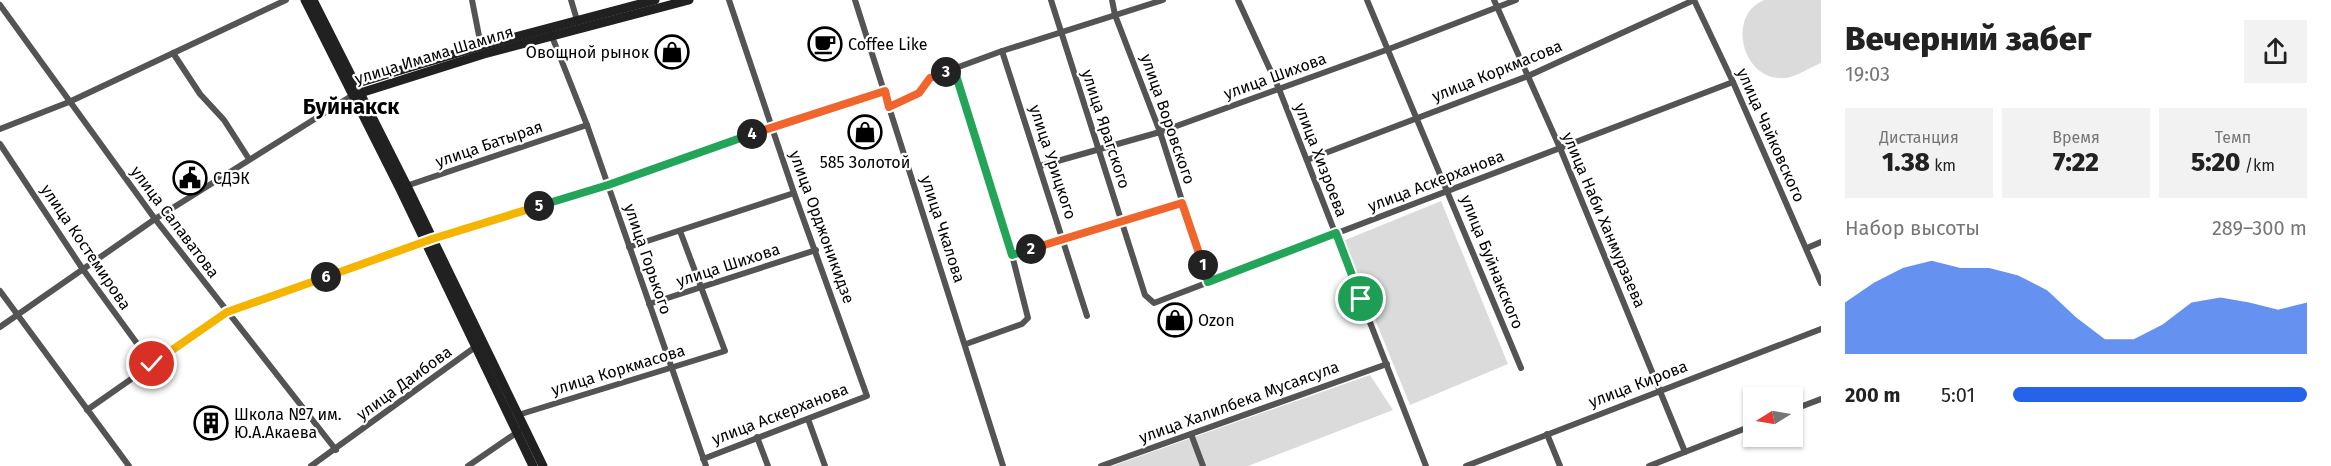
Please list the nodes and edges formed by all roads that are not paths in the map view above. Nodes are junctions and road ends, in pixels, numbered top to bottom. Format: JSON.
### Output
{"nodes":[{"id":1,"x":286,"y":0,"type":"edge"},
{"id":2,"x":305,"y":0,"type":"edge"},
{"id":3,"x":313,"y":0,"type":"edge"},
{"id":4,"x":472,"y":0,"type":"edge"},
{"id":5,"x":571,"y":0,"type":"edge"},
{"id":6,"x":655,"y":0,"type":"edge"},
{"id":7,"x":689,"y":0,"type":"edge"},
{"id":8,"x":729,"y":0,"type":"edge"},
{"id":9,"x":855,"y":0,"type":"edge"},
{"id":10,"x":1050,"y":0,"type":"edge"},
{"id":11,"x":1112,"y":0,"type":"edge"},
{"id":12,"x":1163,"y":0,"type":"edge"},
{"id":13,"x":1239,"y":0,"type":"edge"},
{"id":14,"x":1367,"y":0,"type":"edge"},
{"id":15,"x":1494,"y":0,"type":"edge"},
{"id":16,"x":1516,"y":0,"type":"edge"},
{"id":17,"x":1694,"y":0,"type":"edge"},
{"id":18,"x":0,"y":5,"type":"edge"},
{"id":19,"x":1497,"y":7,"type":"junction"},
{"id":20,"x":1115,"y":15,"type":"junction"},
{"id":21,"x":577,"y":20,"type":"junction"},
{"id":22,"x":550,"y":32,"type":"junction"},
{"id":23,"x":1060,"y":34,"type":"junction"},
{"id":24,"x":481,"y":46,"type":"junction"},
{"id":25,"x":1389,"y":49,"type":"junction"},
{"id":26,"x":1002,"y":51,"type":"junction"},
{"id":27,"x":173,"y":53,"type":"junction"},
{"id":28,"x":954,"y":69,"type":"junction"},
{"id":29,"x":1528,"y":76,"type":"junction"},
{"id":30,"x":1733,"y":82,"type":"junction"},
{"id":31,"x":353,"y":89,"type":"junction"},
{"id":32,"x":1279,"y":89,"type":"junction"},
{"id":33,"x":885,"y":91,"type":"junction"},
{"id":34,"x":69,"y":102,"type":"junction"},
{"id":35,"x":889,"y":107,"type":"junction"},
{"id":36,"x":1417,"y":117,"type":"junction"},
{"id":37,"x":587,"y":125,"type":"junction"},
{"id":38,"x":772,"y":127,"type":"junction"},
{"id":39,"x":0,"y":129,"type":"edge"},
{"id":40,"x":1160,"y":132,"type":"junction"},
{"id":41,"x":0,"y":144,"type":"edge"},
{"id":42,"x":1099,"y":148,"type":"junction"},
{"id":43,"x":1560,"y":148,"type":"junction"},
{"id":44,"x":249,"y":159,"type":"junction"},
{"id":45,"x":1307,"y":160,"type":"junction"},
{"id":46,"x":1040,"y":166,"type":"junction"},
{"id":47,"x":608,"y":185,"type":"junction"},
{"id":48,"x":403,"y":187,"type":"junction"},
{"id":49,"x":1448,"y":191,"type":"junction"},
{"id":50,"x":794,"y":193,"type":"junction"},
{"id":51,"x":1182,"y":203,"type":"junction"},
{"id":52,"x":154,"y":219,"type":"junction"},
{"id":53,"x":1122,"y":221,"type":"junction"},
{"id":54,"x":680,"y":231,"type":"junction"},
{"id":55,"x":1336,"y":233,"type":"junction"},
{"id":56,"x":1064,"y":239,"type":"junction"},
{"id":57,"x":429,"y":240,"type":"junction"},
{"id":58,"x":1821,"y":242,"type":"edge"},
{"id":59,"x":629,"y":247,"type":"junction"},
{"id":60,"x":1807,"y":248,"type":"junction"},
{"id":61,"x":816,"y":250,"type":"junction"},
{"id":62,"x":1012,"y":255,"type":"junction"},
{"id":63,"x":82,"y":268,"type":"junction"},
{"id":64,"x":1208,"y":282,"type":"junction"},
{"id":65,"x":1821,"y":283,"type":"edge"},
{"id":66,"x":701,"y":288,"type":"junction"},
{"id":67,"x":0,"y":291,"type":"edge"},
{"id":68,"x":1149,"y":300,"type":"joint"},
{"id":69,"x":649,"y":304,"type":"junction"},
{"id":70,"x":227,"y":312,"type":"junction"},
{"id":71,"x":16,"y":316,"type":"junction"},
{"id":72,"x":1087,"y":316,"type":"dead end"},
{"id":73,"x":0,"y":327,"type":"edge"},
{"id":74,"x":1821,"y":329,"type":"edge"},
{"id":75,"x":479,"y":344,"type":"junction"},
{"id":76,"x":966,"y":344,"type":"junction"},
{"id":77,"x":152,"y":364,"type":"junction"},
{"id":78,"x":1386,"y":364,"type":"junction"},
{"id":79,"x":1521,"y":368,"type":"dead end"},
{"id":80,"x":672,"y":369,"type":"junction"},
{"id":81,"x":1660,"y":390,"type":"junction"},
{"id":82,"x":867,"y":396,"type":"joint"},
{"id":83,"x":1821,"y":399,"type":"edge"},
{"id":84,"x":1803,"y":406,"type":"edge"},
{"id":85,"x":87,"y":410,"type":"junction"},
{"id":86,"x":518,"y":415,"type":"junction"},
{"id":87,"x":808,"y":419,"type":"junction"},
{"id":88,"x":521,"y":429,"type":"junction"},
{"id":89,"x":1743,"y":429,"type":"edge"},
{"id":90,"x":1191,"y":434,"type":"junction"},
{"id":91,"x":1547,"y":434,"type":"junction"},
{"id":92,"x":757,"y":437,"type":"junction"},
{"id":93,"x":336,"y":450,"type":"junction"},
{"id":94,"x":1685,"y":452,"type":"junction"},
{"id":95,"x":703,"y":459,"type":"junction"},
{"id":96,"x":129,"y":466,"type":"edge"},
{"id":97,"x":311,"y":466,"type":"edge"},
{"id":98,"x":468,"y":466,"type":"edge"},
{"id":99,"x":533,"y":466,"type":"edge"},
{"id":100,"x":543,"y":466,"type":"edge"},
{"id":101,"x":706,"y":466,"type":"edge"},
{"id":102,"x":768,"y":466,"type":"edge"},
{"id":103,"x":825,"y":466,"type":"edge"},
{"id":104,"x":1003,"y":466,"type":"edge"},
{"id":105,"x":1101,"y":466,"type":"edge"},
{"id":106,"x":1203,"y":466,"type":"edge"},
{"id":107,"x":1426,"y":466,"type":"edge"},
{"id":108,"x":1466,"y":466,"type":"edge"},
{"id":109,"x":1560,"y":466,"type":"edge"},
{"id":110,"x":1649,"y":466,"type":"edge"}],
"edges":[{"from":1,"to":27,"type":"street"},
{"from":2,"to":31,"type":"main road"},
{"from":3,"to":31,"type":"main road"},
{"from":4,"to":24,"type":"street"},
{"from":5,"to":21,"type":"street"},
{"from":6,"to":21,"type":"main road","name":"улица Имама Шамиля"},
{"from":7,"to":22,"type":"main road","name":"улица Имама Шамиля"},
{"from":8,"to":38,"type":"street","name":"улица Орджоникидзе"},
{"from":9,"to":33,"type":"street","name":"улица Чкалова"},
{"from":10,"to":23,"type":"street","name":"улица Ярагского"},
{"from":11,"to":20,"type":"street","name":"улица Воровского"},
{"from":12,"to":20,"type":"street"},
{"from":13,"to":32,"type":"street","name":"улица Хизроева"},
{"from":14,"to":25,"type":"street","name":"улица Буйнакского"},
{"from":15,"to":19,"type":"street","name":"улица Наби Ханмурзаева"},
{"from":16,"to":19,"type":"street","name":"улица Шихова"},
{"from":17,"to":29,"type":"street","name":"улица Коркмасова"},
{"from":17,"to":30,"type":"street","name":"улица Чайковского"},
{"from":18,"to":34,"type":"street","name":"улица Салаватова"},
{"from":19,"to":25,"type":"street","name":"улица Шихова"},
{"from":19,"to":29,"type":"street","name":"улица Наби Ханмурзаева"},
{"from":20,"to":23,"type":"street"},
{"from":20,"to":40,"type":"street","name":"улица Воровского"},
{"from":21,"to":22,"type":"main road","name":"улица Имама Шамиля"},
{"from":22,"to":24,"type":"main road","name":"улица Имама Шамиля"},
{"from":22,"to":31,"type":"main road","name":"улица Имама Шамиля"},
{"from":22,"to":37,"type":"street","name":"улица Горького"},
{"from":23,"to":26,"type":"street"},
{"from":23,"to":42,"type":"street","name":"улица Ярагского"},
{"from":24,"to":31,"type":"main road","name":"улица Имама Шамиля"},
{"from":25,"to":32,"type":"street","name":"улица Шихова"},
{"from":25,"to":36,"type":"street","name":"улица Буйнакского"},
{"from":26,"to":28,"type":"street"},
{"from":26,"to":46,"type":"street","name":"улица Урицкого"},
{"from":27,"to":34,"type":"street"},
{"from":27,"to":44,"type":"street"},
{"from":28,"to":35,"type":"street"},
{"from":28,"to":62,"type":"street"},
{"from":29,"to":36,"type":"street","name":"улица Коркмасова"},
{"from":29,"to":43,"type":"street","name":"улица Наби Ханмурзаева"},
{"from":30,"to":43,"type":"street","name":"улица Аскерханова"},
{"from":30,"to":60,"type":"street","name":"улица Чайковского"},
{"from":31,"to":44,"type":"street","name":"улица Имама Шамиля"},
{"from":31,"to":48,"type":"main road"},
{"from":32,"to":40,"type":"street","name":"улица Шихова"},
{"from":32,"to":45,"type":"street","name":"улица Хизроева"},
{"from":33,"to":35,"type":"street","name":"улица Чкалова"},
{"from":33,"to":38,"type":"street"},
{"from":34,"to":39,"type":"street"},
{"from":34,"to":52,"type":"street","name":"улица Салаватова"},
{"from":35,"to":76,"type":"street","name":"улица Чкалова"},
{"from":36,"to":45,"type":"street","name":"улица Коркмасова"},
{"from":36,"to":49,"type":"street","name":"улица Буйнакского"},
{"from":37,"to":47,"type":"street","name":"улица Горького"},
{"from":37,"to":48,"type":"street","name":"улица Батырая"},
{"from":38,"to":47,"type":"street"},
{"from":38,"to":50,"type":"street","name":"улица Орджоникидзе"},
{"from":40,"to":42,"type":"street","name":"улица Шихова"},
{"from":40,"to":51,"type":"street","name":"улица Воровского"},
{"from":41,"to":63,"type":"street","name":"улица Костемирова"},
{"from":42,"to":46,"type":"street","name":"улица Шихова"},
{"from":42,"to":53,"type":"street","name":"улица Ярагского"},
{"from":43,"to":49,"type":"street","name":"улица Аскерханова"},
{"from":43,"to":81,"type":"street","name":"улица Наби Ханмурзаева"},
{"from":44,"to":52,"type":"street","name":"улица Имама Шамиля"},
{"from":45,"to":55,"type":"street","name":"улица Хизроева"},
{"from":46,"to":56,"type":"street","name":"улица Урицкого"},
{"from":47,"to":57,"type":"street"},
{"from":47,"to":59,"type":"street","name":"улица Горького"},
{"from":48,"to":57,"type":"main road"},
{"from":49,"to":55,"type":"street","name":"улица Аскерханова"},
{"from":49,"to":79,"type":"street","name":"улица Буйнакского"},
{"from":50,"to":54,"type":"street"},
{"from":50,"to":61,"type":"street","name":"улица Орджоникидзе"},
{"from":51,"to":53,"type":"street"},
{"from":51,"to":64,"type":"street","name":"улица Воровского"},
{"from":52,"to":63,"type":"street","name":"улица Имама Шамиля"},
{"from":52,"to":70,"type":"street","name":"улица Салаватова"},
{"from":53,"to":56,"type":"street"},
{"from":53,"to":68,"type":"street","name":"улица Ярагского"},
{"from":54,"to":59,"type":"street"},
{"from":54,"to":66,"type":"street"},
{"from":55,"to":64,"type":"street","name":"улица Аскерханова"},
{"from":55,"to":78,"type":"street","name":"улица Хизроева"},
{"from":56,"to":62,"type":"street"},
{"from":56,"to":72,"type":"street","name":"улица Урицкого"},
{"from":57,"to":70,"type":"street"},
{"from":57,"to":75,"type":"main road"},
{"from":58,"to":60,"type":"street"},
{"from":59,"to":69,"type":"street","name":"улица Горького"},
{"from":60,"to":65,"type":"street","name":"улица Чайковского"},
{"from":61,"to":66,"type":"street","name":"улица Шихова"},
{"from":61,"to":82,"type":"street","name":"улица Орджоникидзе"},
{"from":62,"to":76,"type":"street"},
{"from":63,"to":71,"type":"street","name":"улица Имама Шамиля"},
{"from":63,"to":77,"type":"street","name":"улица Костемирова"},
{"from":64,"to":68,"type":"street","name":"улица Аскерханова"},
{"from":66,"to":69,"type":"street","name":"улица Шихова"},
{"from":66,"to":80,"type":"street","name":"улица Коркмасова"},
{"from":67,"to":71,"type":"street"},
{"from":69,"to":80,"type":"street","name":"улица Горького"},
{"from":70,"to":77,"type":"street"},
{"from":70,"to":93,"type":"street","name":"улица Салаватова"},
{"from":71,"to":73,"type":"street","name":"улица Имама Шамиля"},
{"from":71,"to":85,"type":"street"},
{"from":74,"to":81,"type":"street","name":"улица Кирова"},
{"from":75,"to":86,"type":"main road"},
{"from":75,"to":88,"type":"main road"},
{"from":75,"to":93,"type":"street","name":"улица Даибова"},
{"from":76,"to":104,"type":"street","name":"улица Чкалова"},
{"from":77,"to":85,"type":"street"},
{"from":78,"to":90,"type":"street","name":"улица Халилбека Мусаясула"},
{"from":78,"to":107,"type":"street","name":"улица Хизроева"},
{"from":80,"to":86,"type":"street","name":"улица Коркмасова"},
{"from":80,"to":95,"type":"street","name":"улица Горького"},
{"from":81,"to":91,"type":"street","name":"улица Кирова"},
{"from":81,"to":94,"type":"street","name":"улица Наби Ханмурзаева"},
{"from":82,"to":87,"type":"street","name":"улица Аскерханова"},
{"from":83,"to":84,"type":"street"},
{"from":85,"to":96,"type":"street"},
{"from":86,"to":88,"type":"main road"},
{"from":87,"to":92,"type":"street","name":"улица Аскерханова"},
{"from":87,"to":103,"type":"street"},
{"from":88,"to":98,"type":"street"},
{"from":88,"to":99,"type":"main road"},
{"from":88,"to":100,"type":"main road"},
{"from":89,"to":94,"type":"street"},
{"from":90,"to":105,"type":"street","name":"улица Халилбека Мусаясула"},
{"from":90,"to":106,"type":"street"},
{"from":91,"to":108,"type":"street","name":"улица Кирова"},
{"from":91,"to":109,"type":"street"},
{"from":92,"to":95,"type":"street","name":"улица Аскерханова"},
{"from":92,"to":102,"type":"street"},
{"from":93,"to":97,"type":"street","name":"улица Даибова"},
{"from":94,"to":110,"type":"street"},
{"from":95,"to":101,"type":"street","name":"улица Горького"}]}
